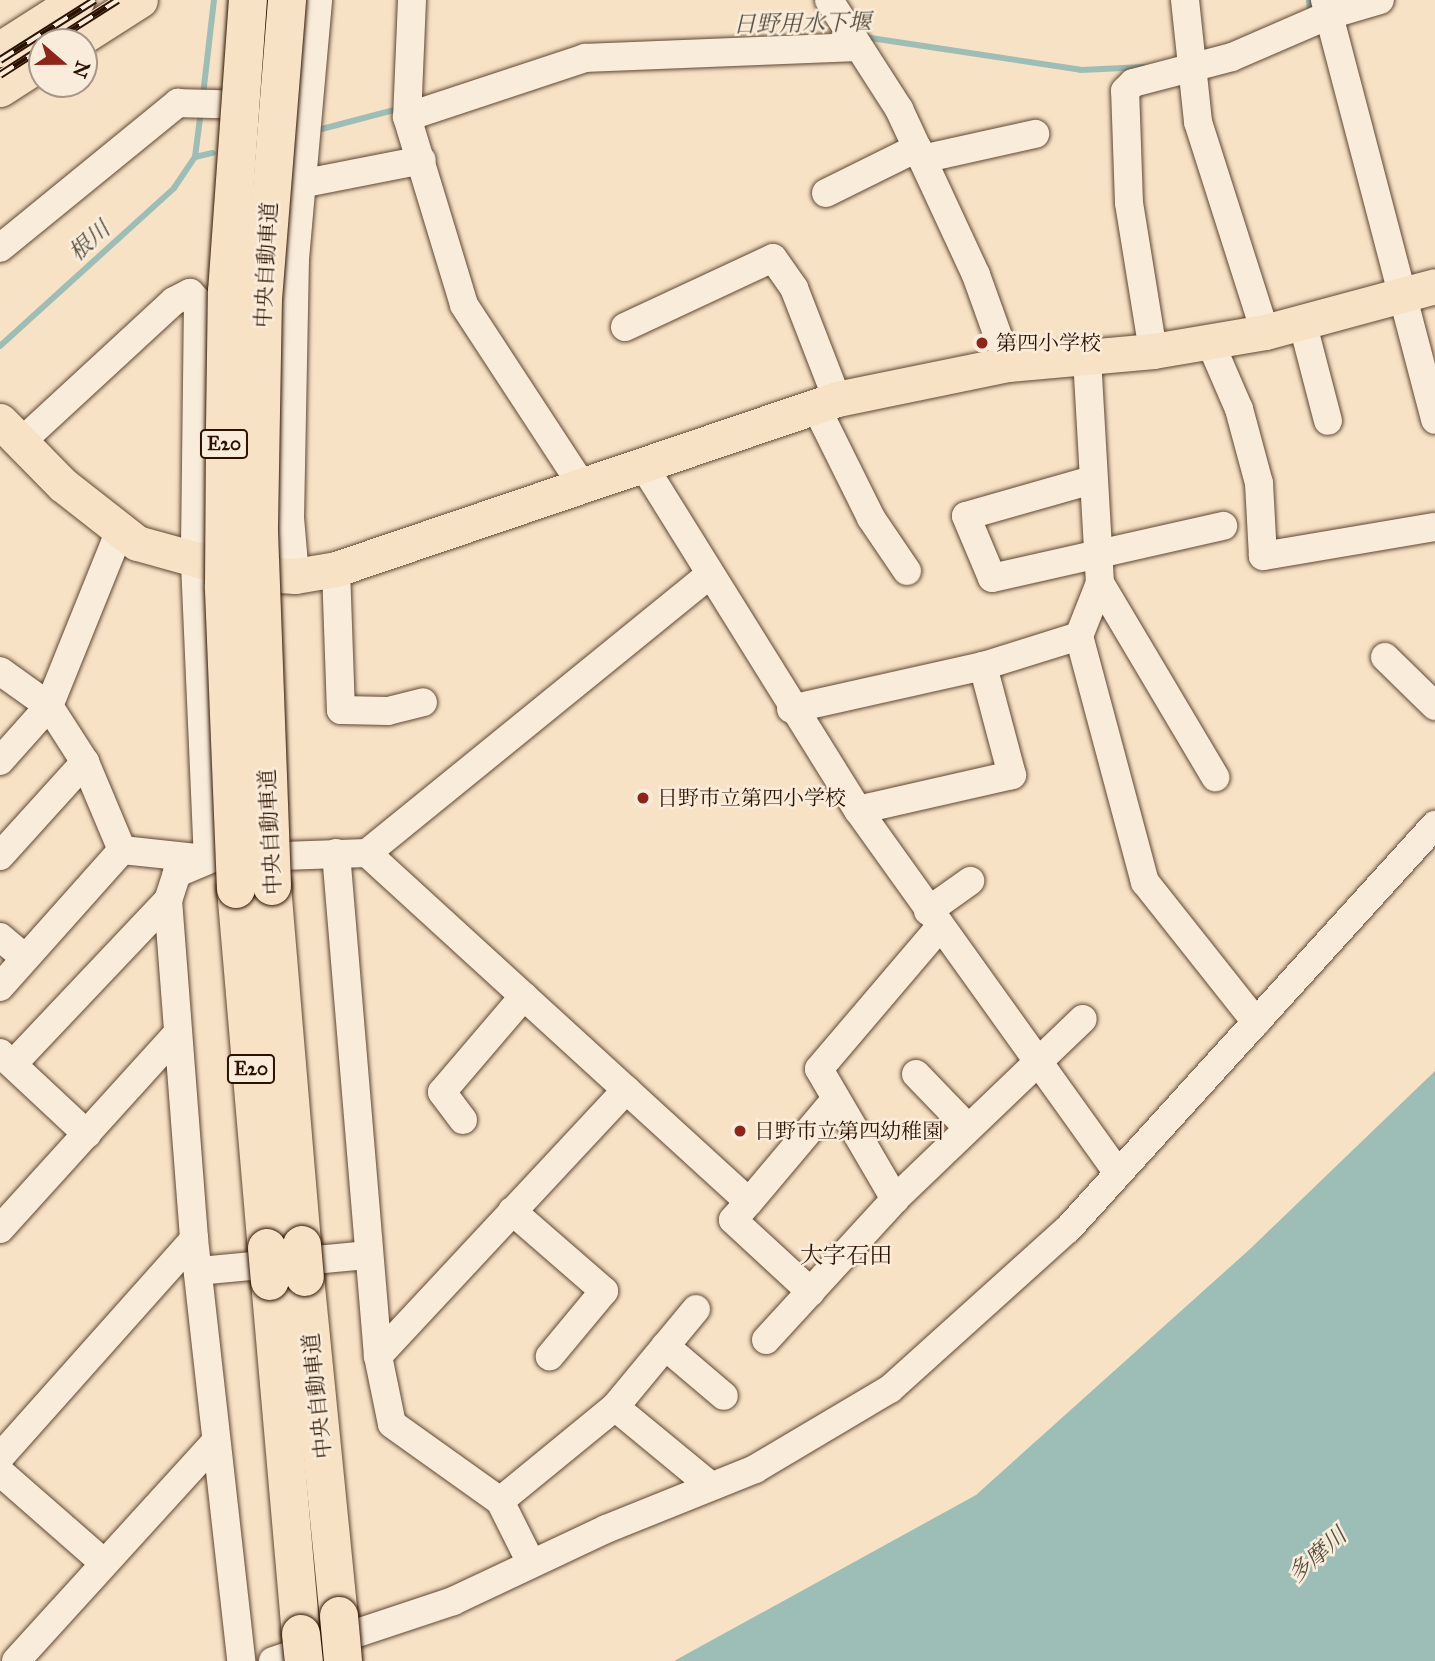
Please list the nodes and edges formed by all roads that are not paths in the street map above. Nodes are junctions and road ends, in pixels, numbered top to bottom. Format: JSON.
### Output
{"nodes":[{"id":1,"x":77,"y":0,"type":"edge"},
{"id":2,"x":140,"y":0,"type":"edge"},
{"id":3,"x":248,"y":0,"type":"edge"},
{"id":4,"x":287,"y":0,"type":"edge"},
{"id":5,"x":318,"y":0,"type":"edge"},
{"id":6,"x":412,"y":0,"type":"edge"},
{"id":7,"x":829,"y":0,"type":"edge"},
{"id":8,"x":1185,"y":0,"type":"edge"},
{"id":9,"x":1380,"y":0,"type":"edge"},
{"id":10,"x":1327,"y":7,"type":"edge"},
{"id":11,"x":96,"y":28,"type":"edge"},
{"id":12,"x":853,"y":41,"type":"junction"},
{"id":13,"x":0,"y":49,"type":"edge"},
{"id":14,"x":1193,"y":67,"type":"junction"},
{"id":15,"x":28,"y":71,"type":"edge"},
{"id":16,"x":0,"y":89,"type":"edge"},
{"id":17,"x":305,"y":107,"type":"junction"},
{"id":18,"x":406,"y":109,"type":"junction"},
{"id":19,"x":1035,"y":135,"type":"dead end"},
{"id":20,"x":920,"y":154,"type":"junction"},
{"id":21,"x":422,"y":160,"type":"junction"},
{"id":22,"x":300,"y":184,"type":"junction"},
{"id":23,"x":826,"y":193,"type":"dead end"},
{"id":24,"x":0,"y":248,"type":"edge"},
{"id":25,"x":1419,"y":291,"type":"edge"},
{"id":26,"x":1303,"y":325,"type":"junction"},
{"id":27,"x":625,"y":327,"type":"dead end"},
{"id":28,"x":1265,"y":332,"type":"junction"},
{"id":29,"x":1210,"y":342,"type":"junction"},
{"id":30,"x":1153,"y":351,"type":"junction"},
{"id":31,"x":1087,"y":359,"type":"junction"},
{"id":32,"x":1008,"y":363,"type":"junction"},
{"id":33,"x":827,"y":403,"type":"junction"},
{"id":34,"x":1435,"y":420,"type":"edge"},
{"id":35,"x":1328,"y":421,"type":"dead end"},
{"id":36,"x":10,"y":432,"type":"edge"},
{"id":37,"x":643,"y":465,"type":"junction"},
{"id":38,"x":1092,"y":480,"type":"junction"},
{"id":39,"x":582,"y":485,"type":"junction"},
{"id":40,"x":1223,"y":526,"type":"dead end"},
{"id":41,"x":1435,"y":527,"type":"edge"},
{"id":42,"x":119,"y":533,"type":"junction"},
{"id":43,"x":1095,"y":555,"type":"junction"},
{"id":44,"x":195,"y":563,"type":"junction"},
{"id":45,"x":336,"y":569,"type":"junction"},
{"id":46,"x":907,"y":571,"type":"dead end"},
{"id":47,"x":709,"y":575,"type":"junction"},
{"id":48,"x":295,"y":576,"type":"junction"},
{"id":49,"x":1100,"y":583,"type":"junction"},
{"id":50,"x":1079,"y":636,"type":"junction"},
{"id":51,"x":1385,"y":657,"type":"dead end"},
{"id":52,"x":983,"y":666,"type":"junction"},
{"id":53,"x":0,"y":671,"type":"edge"},
{"id":54,"x":423,"y":702,"type":"dead end"},
{"id":55,"x":49,"y":706,"type":"junction"},
{"id":56,"x":1435,"y":706,"type":"edge"},
{"id":57,"x":791,"y":709,"type":"junction"},
{"id":58,"x":0,"y":761,"type":"edge"},
{"id":59,"x":85,"y":762,"type":"junction"},
{"id":60,"x":1215,"y":777,"type":"dead end"},
{"id":61,"x":858,"y":810,"type":"junction"},
{"id":62,"x":1435,"y":825,"type":"edge"},
{"id":63,"x":122,"y":850,"type":"junction"},
{"id":64,"x":336,"y":853,"type":"junction"},
{"id":65,"x":367,"y":853,"type":"junction"},
{"id":66,"x":0,"y":856,"type":"edge"},
{"id":67,"x":208,"y":859,"type":"junction"},
{"id":68,"x":970,"y":881,"type":"dead end"},
{"id":69,"x":254,"y":888,"type":"junction"},
{"id":70,"x":168,"y":900,"type":"junction"},
{"id":71,"x":934,"y":920,"type":"junction"},
{"id":72,"x":0,"y":937,"type":"edge"},
{"id":73,"x":24,"y":957,"type":"junction"},
{"id":74,"x":0,"y":987,"type":"edge"},
{"id":75,"x":524,"y":996,"type":"junction"},
{"id":76,"x":1083,"y":1019,"type":"dead end"},
{"id":77,"x":1256,"y":1022,"type":"junction"},
{"id":78,"x":176,"y":1035,"type":"junction"},
{"id":79,"x":6,"y":1059,"type":"edge"},
{"id":80,"x":1038,"y":1060,"type":"junction"},
{"id":81,"x":916,"y":1074,"type":"dead end"},
{"id":82,"x":626,"y":1090,"type":"junction"},
{"id":83,"x":835,"y":1100,"type":"junction"},
{"id":84,"x":463,"y":1120,"type":"dead end"},
{"id":85,"x":968,"y":1128,"type":"junction"},
{"id":86,"x":87,"y":1134,"type":"junction"},
{"id":87,"x":1118,"y":1174,"type":"junction"},
{"id":88,"x":895,"y":1199,"type":"junction"},
{"id":89,"x":749,"y":1202,"type":"junction"},
{"id":90,"x":512,"y":1211,"type":"junction"},
{"id":91,"x":0,"y":1229,"type":"edge"},
{"id":92,"x":194,"y":1239,"type":"junction"},
{"id":93,"x":368,"y":1255,"type":"junction"},
{"id":94,"x":286,"y":1263,"type":"junction"},
{"id":95,"x":198,"y":1271,"type":"junction"},
{"id":96,"x":811,"y":1292,"type":"junction"},
{"id":97,"x":695,"y":1309,"type":"dead end"},
{"id":98,"x":766,"y":1340,"type":"dead end"},
{"id":99,"x":666,"y":1346,"type":"junction"},
{"id":100,"x":378,"y":1356,"type":"junction"},
{"id":101,"x":550,"y":1356,"type":"dead end"},
{"id":102,"x":724,"y":1396,"type":"dead end"},
{"id":103,"x":615,"y":1407,"type":"junction"},
{"id":104,"x":215,"y":1442,"type":"junction"},
{"id":105,"x":0,"y":1457,"type":"edge"},
{"id":106,"x":0,"y":1472,"type":"edge"},
{"id":107,"x":711,"y":1486,"type":"junction"},
{"id":108,"x":500,"y":1501,"type":"junction"},
{"id":109,"x":104,"y":1563,"type":"junction"},
{"id":110,"x":531,"y":1563,"type":"junction"},
{"id":111,"x":303,"y":1648,"type":"edge"},
{"id":112,"x":16,"y":1661,"type":"edge"},
{"id":113,"x":241,"y":1661,"type":"edge"},
{"id":114,"x":273,"y":1661,"type":"edge"},
{"id":115,"x":343,"y":1661,"type":"edge"}],
"edges":[{"from":1,"to":13,"type":"main road"},
{"from":2,"to":11,"type":"main road"},
{"from":3,"to":69,"type":"highway","name":"中央自動車道","number":"E20","bridge":true},
{"from":4,"to":69,"type":"highway","name":"中央自動車道","number":"E20","bridge":true},
{"from":5,"to":17,"type":"street"},
{"from":6,"to":18,"type":"street"},
{"from":7,"to":12,"type":"street"},
{"from":8,"to":14,"type":"street"},
{"from":9,"to":10,"type":"street"},
{"from":10,"to":14,"type":"street"},
{"from":10,"to":25,"type":"street"},
{"from":12,"to":18,"type":"street"},
{"from":12,"to":20,"type":"street"},
{"from":14,"to":28,"type":"street"},
{"from":14,"to":30,"type":"street"},
{"from":15,"to":16,"type":"main road"},
{"from":17,"to":22,"type":"street"},
{"from":17,"to":24,"type":"street"},
{"from":18,"to":21,"type":"street"},
{"from":19,"to":20,"type":"street"},
{"from":20,"to":23,"type":"street"},
{"from":20,"to":32,"type":"street"},
{"from":21,"to":22,"type":"street"},
{"from":21,"to":39,"type":"street"},
{"from":22,"to":48,"type":"street"},
{"from":25,"to":26,"type":"main road"},
{"from":25,"to":34,"type":"street"},
{"from":26,"to":28,"type":"main road"},
{"from":26,"to":35,"type":"street"},
{"from":27,"to":33,"type":"street"},
{"from":28,"to":29,"type":"main road"},
{"from":29,"to":30,"type":"main road"},
{"from":29,"to":41,"type":"street"},
{"from":30,"to":31,"type":"main road"},
{"from":31,"to":32,"type":"main road"},
{"from":31,"to":38,"type":"street"},
{"from":32,"to":33,"type":"main road"},
{"from":33,"to":37,"type":"main road"},
{"from":33,"to":46,"type":"street"},
{"from":36,"to":42,"type":"main road"},
{"from":36,"to":44,"type":"street"},
{"from":37,"to":39,"type":"main road"},
{"from":37,"to":47,"type":"street"},
{"from":38,"to":43,"type":"street"},
{"from":38,"to":43,"type":"street"},
{"from":39,"to":45,"type":"main road"},
{"from":40,"to":43,"type":"street"},
{"from":42,"to":44,"type":"main road"},
{"from":42,"to":55,"type":"street"},
{"from":43,"to":49,"type":"street"},
{"from":44,"to":48,"type":"main road"},
{"from":44,"to":67,"type":"street"},
{"from":45,"to":48,"type":"main road"},
{"from":45,"to":54,"type":"street"},
{"from":47,"to":57,"type":"street"},
{"from":47,"to":65,"type":"street"},
{"from":49,"to":50,"type":"street"},
{"from":49,"to":60,"type":"street"},
{"from":50,"to":52,"type":"street"},
{"from":50,"to":77,"type":"street"},
{"from":51,"to":56,"type":"street"},
{"from":52,"to":57,"type":"street"},
{"from":52,"to":61,"type":"street"},
{"from":53,"to":55,"type":"street"},
{"from":55,"to":58,"type":"street"},
{"from":55,"to":59,"type":"street"},
{"from":57,"to":61,"type":"street"},
{"from":59,"to":63,"type":"street"},
{"from":59,"to":66,"type":"street"},
{"from":61,"to":71,"type":"street"},
{"from":62,"to":77,"type":"street"},
{"from":63,"to":67,"type":"street"},
{"from":63,"to":73,"type":"street"},
{"from":64,"to":65,"type":"street"},
{"from":64,"to":67,"type":"street"},
{"from":64,"to":93,"type":"street"},
{"from":65,"to":75,"type":"street"},
{"from":67,"to":70,"type":"street"},
{"from":68,"to":71,"type":"street"},
{"from":69,"to":94,"type":"highway","name":"中央自動車道","number":"E20"},
{"from":70,"to":78,"type":"street"},
{"from":70,"to":79,"type":"street"},
{"from":71,"to":80,"type":"street"},
{"from":71,"to":83,"type":"street"},
{"from":72,"to":73,"type":"street"},
{"from":73,"to":74,"type":"street"},
{"from":75,"to":82,"type":"street"},
{"from":75,"to":84,"type":"street"},
{"from":76,"to":80,"type":"street"},
{"from":77,"to":87,"type":"street"},
{"from":78,"to":86,"type":"street"},
{"from":78,"to":92,"type":"street"},
{"from":79,"to":86,"type":"street"},
{"from":80,"to":85,"type":"street"},
{"from":80,"to":87,"type":"street"},
{"from":81,"to":85,"type":"street"},
{"from":82,"to":89,"type":"street"},
{"from":82,"to":90,"type":"street"},
{"from":83,"to":88,"type":"street"},
{"from":83,"to":89,"type":"street"},
{"from":85,"to":88,"type":"street"},
{"from":86,"to":91,"type":"street"},
{"from":87,"to":107,"type":"street"},
{"from":88,"to":96,"type":"street"},
{"from":89,"to":96,"type":"street"},
{"from":90,"to":100,"type":"street"},
{"from":90,"to":101,"type":"street"},
{"from":92,"to":95,"type":"street"},
{"from":92,"to":105,"type":"street"},
{"from":93,"to":95,"type":"street"},
{"from":93,"to":100,"type":"street"},
{"from":94,"to":111,"type":"highway","name":"中央自動車道","number":"E20"},
{"from":94,"to":115,"type":"highway","name":"中央自動車道","number":"E20","bridge":true},
{"from":95,"to":104,"type":"street"},
{"from":96,"to":98,"type":"street"},
{"from":97,"to":99,"type":"street"},
{"from":99,"to":102,"type":"street"},
{"from":99,"to":103,"type":"street"},
{"from":100,"to":108,"type":"street"},
{"from":103,"to":107,"type":"street"},
{"from":103,"to":108,"type":"street"},
{"from":104,"to":109,"type":"street"},
{"from":104,"to":113,"type":"street"},
{"from":106,"to":109,"type":"street"},
{"from":107,"to":110,"type":"street"},
{"from":108,"to":110,"type":"street"},
{"from":109,"to":112,"type":"street"},
{"from":110,"to":114,"type":"street"}]}
